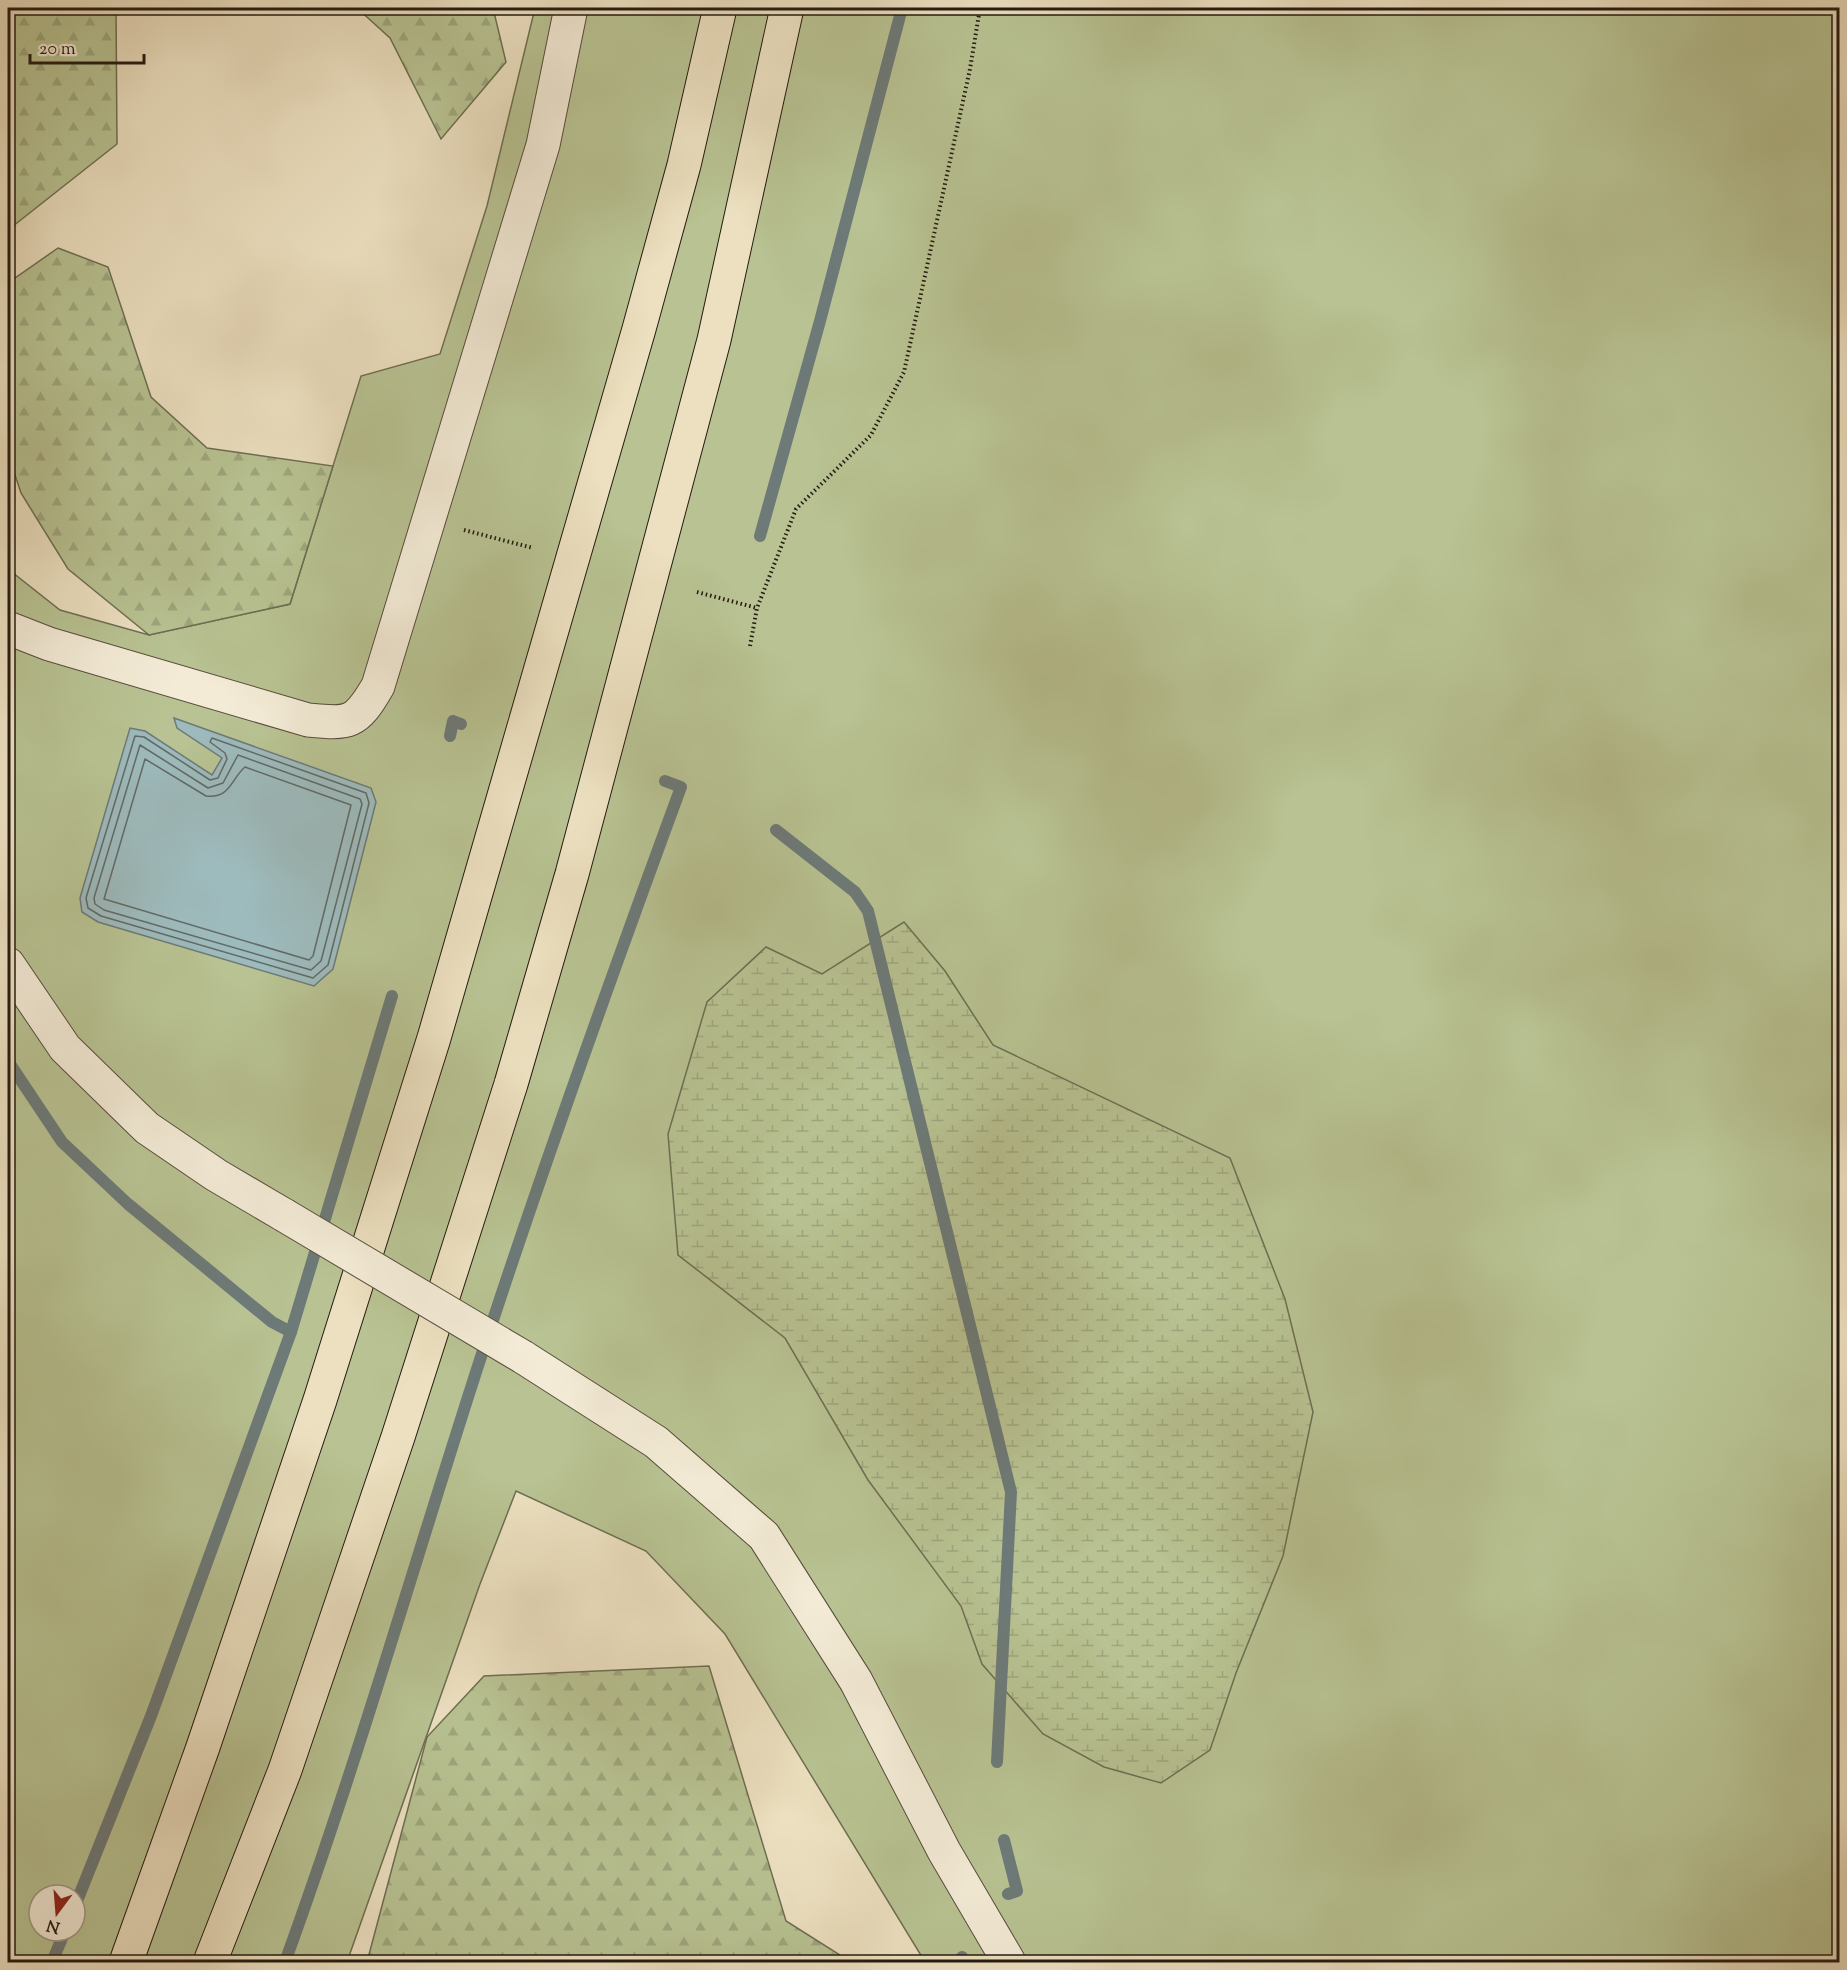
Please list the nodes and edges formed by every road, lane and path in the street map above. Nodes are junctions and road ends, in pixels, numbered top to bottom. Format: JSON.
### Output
{"nodes":[{"id":1,"x":571,"y":8,"type":"edge"},
{"id":2,"x":720,"y":8,"type":"edge"},
{"id":3,"x":787,"y":8,"type":"edge"},
{"id":4,"x":980,"y":8,"type":"edge"},
{"id":5,"x":429,"y":520,"type":"junction"},
{"id":6,"x":533,"y":548,"type":"dead end"},
{"id":7,"x":697,"y":592,"type":"dead end"},
{"id":8,"x":757,"y":608,"type":"junction"},
{"id":9,"x":8,"y":628,"type":"edge"},
{"id":10,"x":750,"y":646,"type":"dead end"},
{"id":11,"x":8,"y":964,"type":"edge"},
{"id":12,"x":126,"y":1962,"type":"edge"},
{"id":13,"x":210,"y":1962,"type":"edge"},
{"id":14,"x":1009,"y":1962,"type":"edge"}],
"edges":[{"from":1,"to":5,"type":"street"},
{"from":2,"to":12,"type":"highway"},
{"from":3,"to":13,"type":"highway"},
{"from":4,"to":8,"type":"path"},
{"from":5,"to":6,"type":"path"},
{"from":5,"to":9,"type":"street"},
{"from":7,"to":8,"type":"path"},
{"from":8,"to":10,"type":"path"},
{"from":11,"to":14,"type":"street","bridge":true}]}
